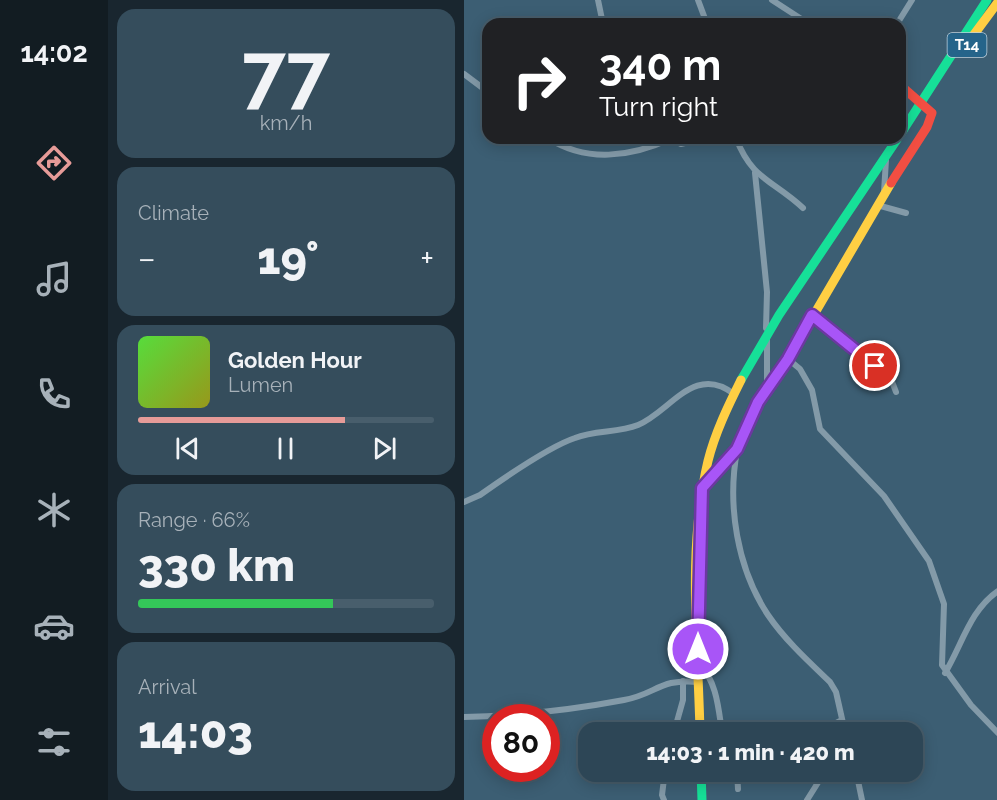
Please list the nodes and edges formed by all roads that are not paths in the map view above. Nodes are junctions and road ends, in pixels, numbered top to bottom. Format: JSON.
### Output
{"nodes":[{"id":1,"x":598,"y":0,"type":"edge"},
{"id":2,"x":698,"y":0,"type":"edge"},
{"id":3,"x":772,"y":0,"type":"edge"},
{"id":4,"x":912,"y":0,"type":"edge"},
{"id":5,"x":987,"y":0,"type":"edge"},
{"id":6,"x":998,"y":2,"type":"edge"},
{"id":7,"x":602,"y":18,"type":"edge"},
{"id":8,"x":705,"y":18,"type":"edge"},
{"id":9,"x":800,"y":18,"type":"edge"},
{"id":10,"x":901,"y":18,"type":"edge"},
{"id":11,"x":464,"y":74,"type":"edge"},
{"id":12,"x":933,"y":86,"type":"junction"},
{"id":13,"x":482,"y":88,"type":"edge"},
{"id":14,"x":906,"y":91,"type":"edge"},
{"id":15,"x":921,"y":105,"type":"junction"},
{"id":16,"x":906,"y":126,"type":"edge"},
{"id":17,"x":561,"y":144,"type":"edge"},
{"id":18,"x":658,"y":144,"type":"edge"},
{"id":19,"x":738,"y":144,"type":"edge"},
{"id":20,"x":894,"y":144,"type":"edge"},
{"id":21,"x":886,"y":156,"type":"junction"},
{"id":22,"x":755,"y":173,"type":"junction"},
{"id":23,"x":884,"y":193,"type":"junction"},
{"id":24,"x":877,"y":205,"type":"junction"},
{"id":25,"x":803,"y":208,"type":"dead end"},
{"id":26,"x":905,"y":213,"type":"dead end"},
{"id":27,"x":812,"y":315,"type":"junction"},
{"id":28,"x":766,"y":333,"type":"junction"},
{"id":29,"x":788,"y":359,"type":"junction"},
{"id":30,"x":767,"y":387,"type":"junction"},
{"id":31,"x":896,"y":392,"type":"dead end"},
{"id":32,"x":734,"y":394,"type":"junction"},
{"id":33,"x":737,"y":449,"type":"junction"},
{"id":34,"x":702,"y":488,"type":"junction"},
{"id":35,"x":464,"y":502,"type":"edge"},
{"id":36,"x":998,"y":591,"type":"edge"},
{"id":37,"x":699,"y":661,"type":"junction"},
{"id":38,"x":945,"y":673,"type":"junction"},
{"id":39,"x":683,"y":681,"type":"junction"},
{"id":40,"x":699,"y":682,"type":"junction"},
{"id":41,"x":464,"y":717,"type":"edge"},
{"id":42,"x":842,"y":720,"type":"joint"},
{"id":43,"x":677,"y":722,"type":"edge"},
{"id":44,"x":700,"y":722,"type":"edge"},
{"id":45,"x":721,"y":722,"type":"edge"},
{"id":46,"x":838,"y":722,"type":"edge"},
{"id":47,"x":998,"y":733,"type":"edge"},
{"id":48,"x":664,"y":782,"type":"edge"},
{"id":49,"x":701,"y":782,"type":"edge"},
{"id":50,"x":738,"y":782,"type":"edge"},
{"id":51,"x":818,"y":782,"type":"edge"},
{"id":52,"x":858,"y":782,"type":"edge"},
{"id":53,"x":738,"y":789,"type":"dead end"},
{"id":54,"x":664,"y":800,"type":"edge"},
{"id":55,"x":702,"y":800,"type":"edge"},
{"id":56,"x":807,"y":800,"type":"edge"},
{"id":57,"x":862,"y":800,"type":"edge"}],
"edges":[{"from":1,"to":7,"type":"street"},
{"from":2,"to":8,"type":"street"},
{"from":3,"to":9,"type":"street"},
{"from":4,"to":10,"type":"street"},
{"from":5,"to":12,"type":"main road","number":"T14"},
{"from":6,"to":12,"type":"main road","number":"T14"},
{"from":11,"to":13,"type":"street"},
{"from":12,"to":15,"type":"main road","number":"T14"},
{"from":14,"to":15,"type":"main road"},
{"from":15,"to":16,"type":"main road","number":"T14"},
{"from":15,"to":23,"type":"main road"},
{"from":17,"to":18,"type":"street"},
{"from":19,"to":22,"type":"street"},
{"from":20,"to":21,"type":"main road","number":"T14"},
{"from":21,"to":23,"type":"street"},
{"from":21,"to":28,"type":"main road","number":"T14"},
{"from":22,"to":25,"type":"street"},
{"from":22,"to":28,"type":"street"},
{"from":23,"to":24,"type":"main road"},
{"from":24,"to":26,"type":"street"},
{"from":24,"to":27,"type":"main road"},
{"from":27,"to":29,"type":"main road"},
{"from":27,"to":31,"type":"street"},
{"from":28,"to":30,"type":"street"},
{"from":28,"to":32,"type":"main road","number":"T14"},
{"from":29,"to":30,"type":"main road"},
{"from":29,"to":38,"type":"street"},
{"from":30,"to":33,"type":"main road"},
{"from":32,"to":34,"type":"main road","number":"T14"},
{"from":32,"to":35,"type":"street"},
{"from":33,"to":34,"type":"main road"},
{"from":33,"to":42,"type":"street"},
{"from":34,"to":37,"type":"main road","number":"T14"},
{"from":36,"to":38,"type":"street"},
{"from":37,"to":40,"type":"main road","number":"T14"},
{"from":37,"to":45,"type":"street"},
{"from":38,"to":47,"type":"street"},
{"from":39,"to":40,"type":"street"},
{"from":39,"to":41,"type":"street"},
{"from":39,"to":43,"type":"street"},
{"from":40,"to":44,"type":"main road","number":"T14"},
{"from":42,"to":46,"type":"street"},
{"from":48,"to":54,"type":"street"},
{"from":49,"to":55,"type":"main road"},
{"from":50,"to":53,"type":"street"},
{"from":51,"to":56,"type":"street"},
{"from":52,"to":57,"type":"street"}]}
